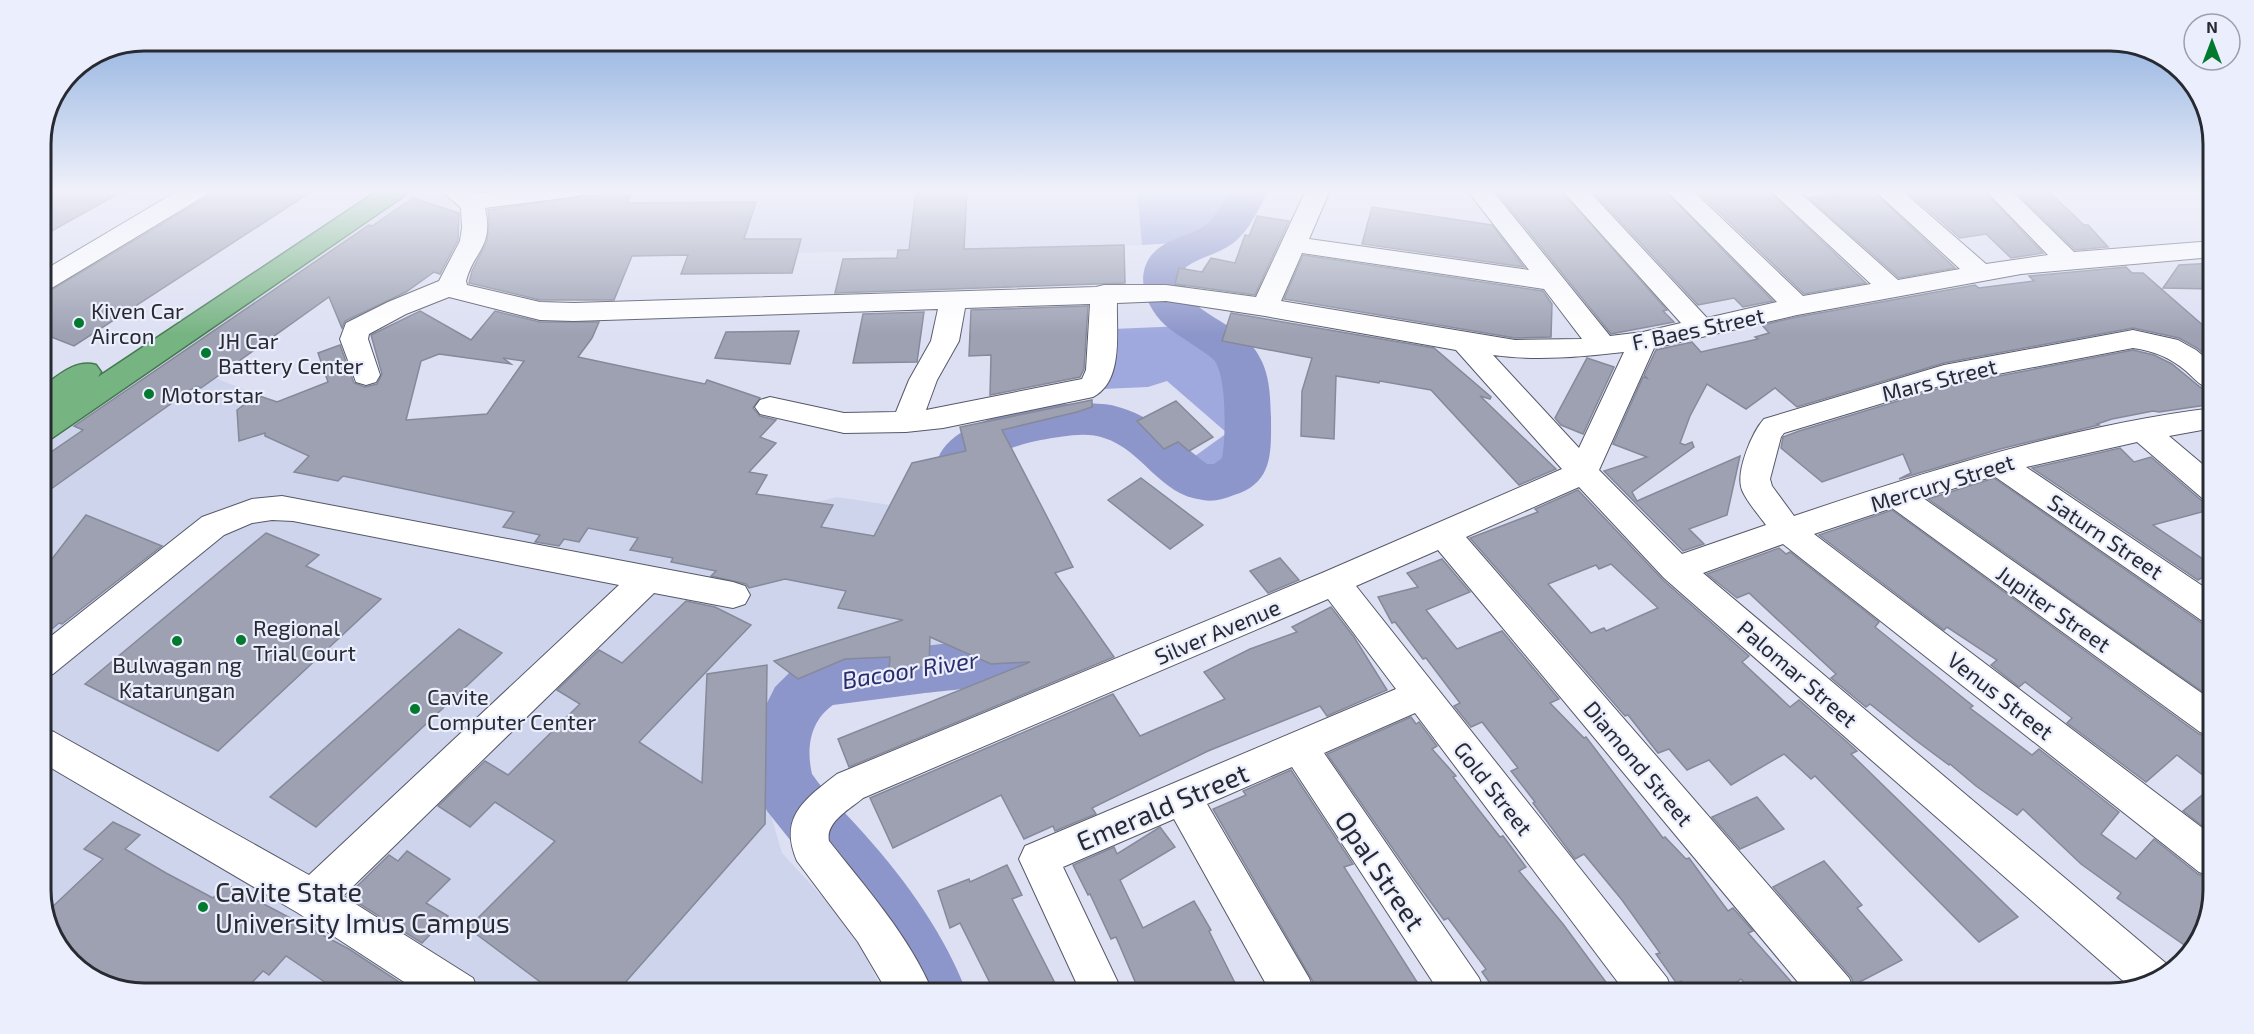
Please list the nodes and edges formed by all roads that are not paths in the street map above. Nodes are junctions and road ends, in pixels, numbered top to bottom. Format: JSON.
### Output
{"nodes":[{"id":1,"x":117,"y":238,"type":"edge"},
{"id":2,"x":287,"y":238,"type":"edge"},
{"id":3,"x":325,"y":238,"type":"edge"},
{"id":4,"x":472,"y":238,"type":"edge"},
{"id":5,"x":1296,"y":238,"type":"edge"},
{"id":6,"x":1517,"y":238,"type":"edge"},
{"id":7,"x":1618,"y":238,"type":"edge"},
{"id":8,"x":1728,"y":238,"type":"edge"},
{"id":9,"x":1836,"y":238,"type":"edge"},
{"id":10,"x":1941,"y":238,"type":"edge"},
{"id":11,"x":2045,"y":238,"type":"edge"},
{"id":12,"x":1293,"y":244,"type":"junction"},
{"id":13,"x":2203,"y":250,"type":"edge"},
{"id":14,"x":2067,"y":260,"type":"junction"},
{"id":15,"x":1981,"y":273,"type":"junction"},
{"id":16,"x":51,"y":278,"type":"edge"},
{"id":17,"x":1552,"y":282,"type":"junction"},
{"id":18,"x":452,"y":286,"type":"junction"},
{"id":19,"x":1892,"y":289,"type":"junction"},
{"id":20,"x":1104,"y":293,"type":"junction"},
{"id":21,"x":954,"y":299,"type":"junction"},
{"id":22,"x":1797,"y":306,"type":"junction"},
{"id":23,"x":1265,"y":307,"type":"junction"},
{"id":24,"x":1702,"y":329,"type":"junction"},
{"id":25,"x":1643,"y":341,"type":"junction"},
{"id":26,"x":1465,"y":342,"type":"junction"},
{"id":27,"x":1603,"y":346,"type":"junction"},
{"id":28,"x":2203,"y":371,"type":"edge"},
{"id":29,"x":366,"y":375,"type":"dead end"},
{"id":30,"x":51,"y":395,"type":"edge"},
{"id":31,"x":770,"y":406,"type":"dead end"},
{"id":32,"x":2203,"y":420,"type":"edge"},
{"id":33,"x":906,"y":422,"type":"junction"},
{"id":34,"x":51,"y":423,"type":"edge"},
{"id":35,"x":2142,"y":430,"type":"junction"},
{"id":36,"x":1998,"y":463,"type":"junction"},
{"id":37,"x":1583,"y":472,"type":"junction"},
{"id":38,"x":2203,"y":482,"type":"edge"},
{"id":39,"x":1895,"y":494,"type":"junction"},
{"id":40,"x":1788,"y":531,"type":"junction"},
{"id":41,"x":1444,"y":534,"type":"junction"},
{"id":42,"x":1676,"y":569,"type":"junction"},
{"id":43,"x":648,"y":578,"type":"junction"},
{"id":44,"x":1334,"y":582,"type":"junction"},
{"id":45,"x":733,"y":595,"type":"dead end"},
{"id":46,"x":2203,"y":603,"type":"edge"},
{"id":47,"x":51,"y":656,"type":"edge"},
{"id":48,"x":1422,"y":694,"type":"junction"},
{"id":49,"x":2203,"y":714,"type":"edge"},
{"id":50,"x":1299,"y":746,"type":"junction"},
{"id":51,"x":51,"y":749,"type":"edge"},
{"id":52,"x":1182,"y":797,"type":"junction"},
{"id":53,"x":2203,"y":851,"type":"edge"},
{"id":54,"x":312,"y":899,"type":"junction"},
{"id":55,"x":2147,"y":975,"type":"edge"},
{"id":56,"x":442,"y":983,"type":"edge"},
{"id":57,"x":906,"y":983,"type":"edge"},
{"id":58,"x":1097,"y":983,"type":"edge"},
{"id":59,"x":1288,"y":983,"type":"edge"},
{"id":60,"x":1457,"y":983,"type":"edge"},
{"id":61,"x":1644,"y":983,"type":"edge"},
{"id":62,"x":1826,"y":983,"type":"edge"}],
"edges":[{"from":1,"to":16,"type":"street"},
{"from":2,"to":30,"type":"highway"},
{"from":3,"to":34,"type":"highway"},
{"from":4,"to":18,"type":"street"},
{"from":5,"to":12,"type":"street"},
{"from":6,"to":17,"type":"street"},
{"from":7,"to":24,"type":"street"},
{"from":8,"to":22,"type":"street"},
{"from":9,"to":19,"type":"street"},
{"from":10,"to":15,"type":"street"},
{"from":11,"to":14,"type":"street"},
{"from":12,"to":17,"type":"street"},
{"from":12,"to":23,"type":"street"},
{"from":13,"to":14,"type":"street","name":"F. Baes Street"},
{"from":14,"to":15,"type":"street","name":"F. Baes Street"},
{"from":15,"to":19,"type":"street","name":"F. Baes Street"},
{"from":17,"to":27,"type":"street"},
{"from":18,"to":21,"type":"street","name":"F. Baes Street"},
{"from":18,"to":29,"type":"street"},
{"from":19,"to":22,"type":"street","name":"F. Baes Street"},
{"from":20,"to":21,"type":"street","name":"F. Baes Street"},
{"from":20,"to":23,"type":"street","name":"F. Baes Street"},
{"from":20,"to":33,"type":"street"},
{"from":21,"to":33,"type":"street"},
{"from":22,"to":24,"type":"street","name":"F. Baes Street"},
{"from":23,"to":26,"type":"street","name":"F. Baes Street"},
{"from":24,"to":25,"type":"street","name":"F. Baes Street"},
{"from":25,"to":27,"type":"street","name":"F. Baes Street"},
{"from":25,"to":37,"type":"street"},
{"from":26,"to":27,"type":"street","name":"F. Baes Street"},
{"from":26,"to":37,"type":"street","name":"Palomar Street"},
{"from":28,"to":40,"type":"street","name":"Mars Street"},
{"from":31,"to":33,"type":"street"},
{"from":32,"to":35,"type":"street","name":"Mercury Street"},
{"from":35,"to":36,"type":"street","name":"Mercury Street"},
{"from":35,"to":38,"type":"street"},
{"from":36,"to":39,"type":"street","name":"Mercury Street"},
{"from":36,"to":46,"type":"street","name":"Saturn Street"},
{"from":37,"to":41,"type":"street","name":"Silver Avenue"},
{"from":37,"to":42,"type":"street","name":"Palomar Street"},
{"from":39,"to":40,"type":"street","name":"Mercury Street"},
{"from":39,"to":49,"type":"street","name":"Jupiter Street"},
{"from":40,"to":42,"type":"street","name":"Mercury Street"},
{"from":40,"to":53,"type":"street","name":"Venus Street"},
{"from":41,"to":44,"type":"street","name":"Silver Avenue"},
{"from":41,"to":62,"type":"street","name":"Diamond Street"},
{"from":42,"to":55,"type":"street","name":"Palomar Street"},
{"from":43,"to":45,"type":"street"},
{"from":43,"to":47,"type":"street"},
{"from":43,"to":54,"type":"street"},
{"from":44,"to":48,"type":"street","name":"Gold Street"},
{"from":44,"to":57,"type":"street","name":"Silver Avenue"},
{"from":48,"to":50,"type":"street","name":"Emerald Street"},
{"from":48,"to":61,"type":"street","name":"Gold Street"},
{"from":50,"to":52,"type":"street","name":"Emerald Street"},
{"from":50,"to":60,"type":"street","name":"Opal Street"},
{"from":51,"to":54,"type":"street"},
{"from":52,"to":58,"type":"street","name":"Emerald Street"},
{"from":52,"to":59,"type":"street"},
{"from":54,"to":56,"type":"street"}]}
